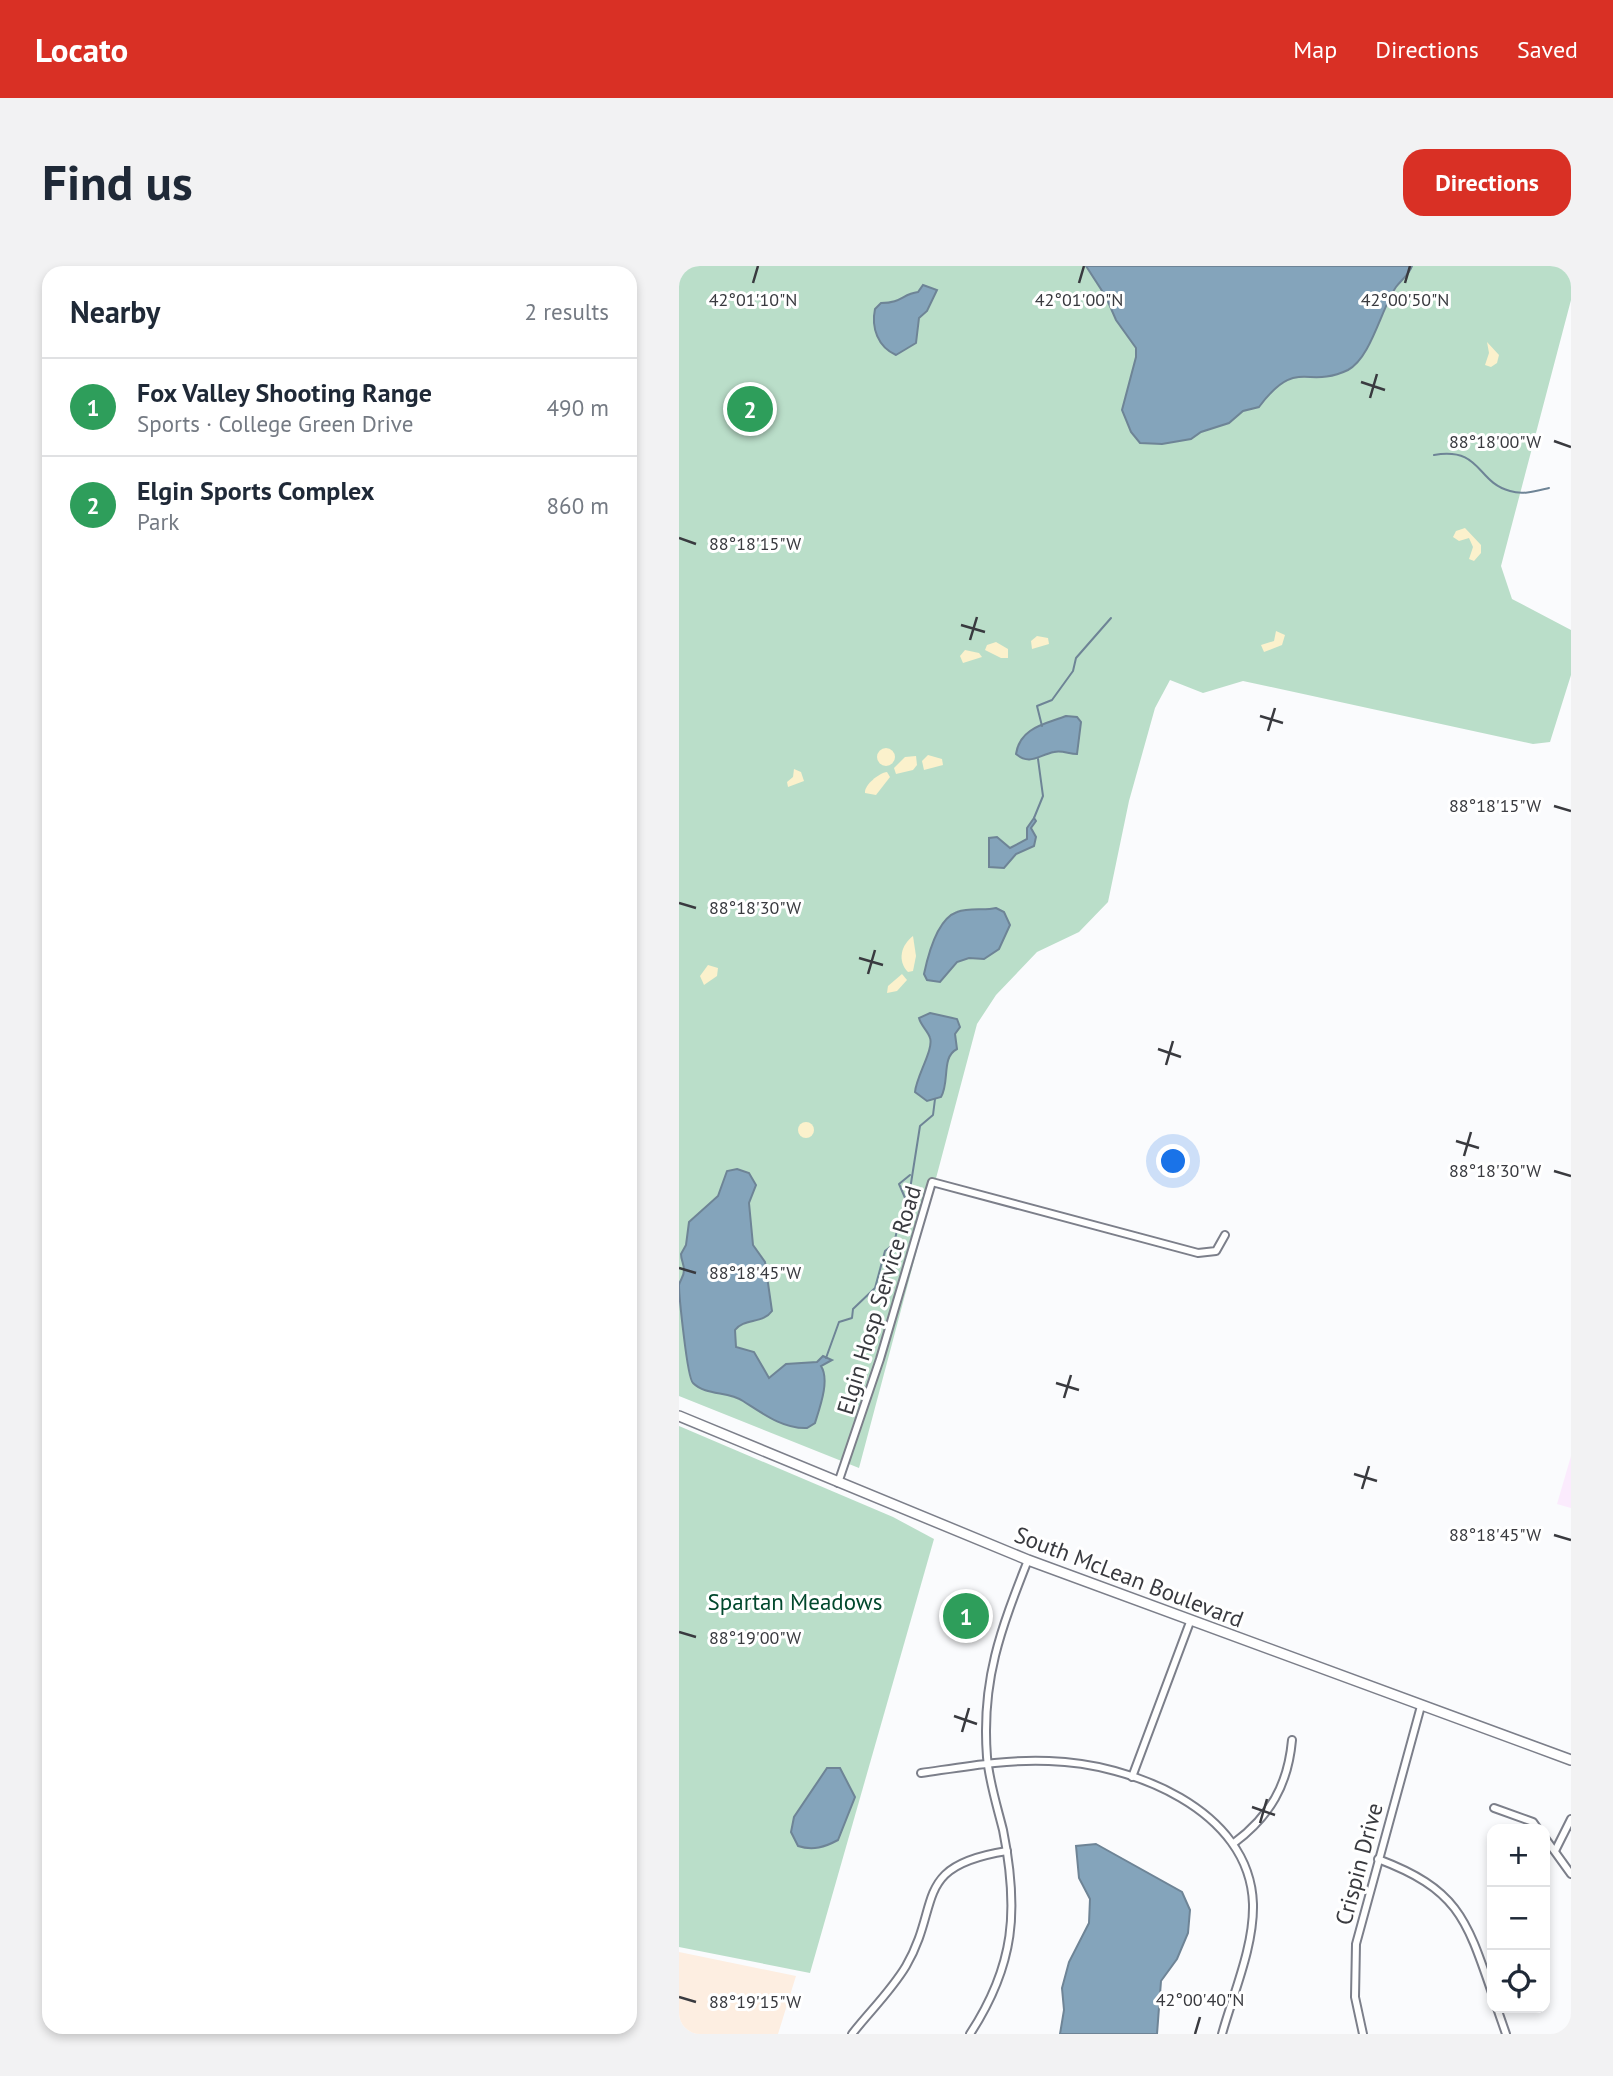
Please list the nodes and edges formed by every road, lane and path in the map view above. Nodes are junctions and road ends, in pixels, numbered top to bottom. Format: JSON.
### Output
{"nodes":[{"id":1,"x":1225,"y":1235,"type":"dead end"},
{"id":2,"x":679,"y":1416,"type":"edge"},
{"id":3,"x":838,"y":1483,"type":"junction"},
{"id":4,"x":1028,"y":1560,"type":"junction"},
{"id":5,"x":1191,"y":1622,"type":"junction"},
{"id":6,"x":1421,"y":1706,"type":"junction"},
{"id":7,"x":1292,"y":1740,"type":"dead end"},
{"id":8,"x":1571,"y":1760,"type":"edge"},
{"id":9,"x":988,"y":1764,"type":"junction"},
{"id":10,"x":921,"y":1773,"type":"dead end"},
{"id":11,"x":1132,"y":1777,"type":"junction"},
{"id":12,"x":1494,"y":1808,"type":"dead end"},
{"id":13,"x":1571,"y":1819,"type":"edge"},
{"id":14,"x":1534,"y":1824,"type":"edge"},
{"id":15,"x":1234,"y":1843,"type":"junction"},
{"id":16,"x":1550,"y":1844,"type":"edge"},
{"id":17,"x":1007,"y":1851,"type":"junction"},
{"id":18,"x":1555,"y":1851,"type":"junction"},
{"id":19,"x":1378,"y":1859,"type":"junction"},
{"id":20,"x":1571,"y":1874,"type":"edge"},
{"id":21,"x":1487,"y":1978,"type":"edge"},
{"id":22,"x":1499,"y":2013,"type":"edge"},
{"id":23,"x":852,"y":2034,"type":"edge"},
{"id":24,"x":970,"y":2034,"type":"edge"},
{"id":25,"x":1222,"y":2034,"type":"edge"},
{"id":26,"x":1363,"y":2034,"type":"edge"},
{"id":27,"x":1506,"y":2034,"type":"edge"}],
"edges":[{"from":1,"to":3,"type":"street","name":"Elgin Hosp Service Road"},
{"from":2,"to":3,"type":"main road","name":"South McLean Boulevard"},
{"from":3,"to":4,"type":"main road","name":"South McLean Boulevard"},
{"from":4,"to":5,"type":"main road","name":"South McLean Boulevard"},
{"from":4,"to":9,"type":"street"},
{"from":5,"to":6,"type":"main road","name":"South McLean Boulevard"},
{"from":5,"to":11,"type":"street"},
{"from":6,"to":8,"type":"main road","name":"South McLean Boulevard"},
{"from":6,"to":19,"type":"street","name":"Crispin Drive"},
{"from":7,"to":15,"type":"street"},
{"from":9,"to":10,"type":"street"},
{"from":9,"to":11,"type":"street"},
{"from":9,"to":17,"type":"street"},
{"from":11,"to":15,"type":"street"},
{"from":12,"to":14,"type":"street"},
{"from":13,"to":18,"type":"street"},
{"from":15,"to":25,"type":"street"},
{"from":16,"to":18,"type":"street"},
{"from":17,"to":23,"type":"street"},
{"from":17,"to":24,"type":"street"},
{"from":18,"to":20,"type":"street"},
{"from":19,"to":21,"type":"street"},
{"from":19,"to":26,"type":"street","name":"Crispin Drive"},
{"from":22,"to":27,"type":"street"}]}
